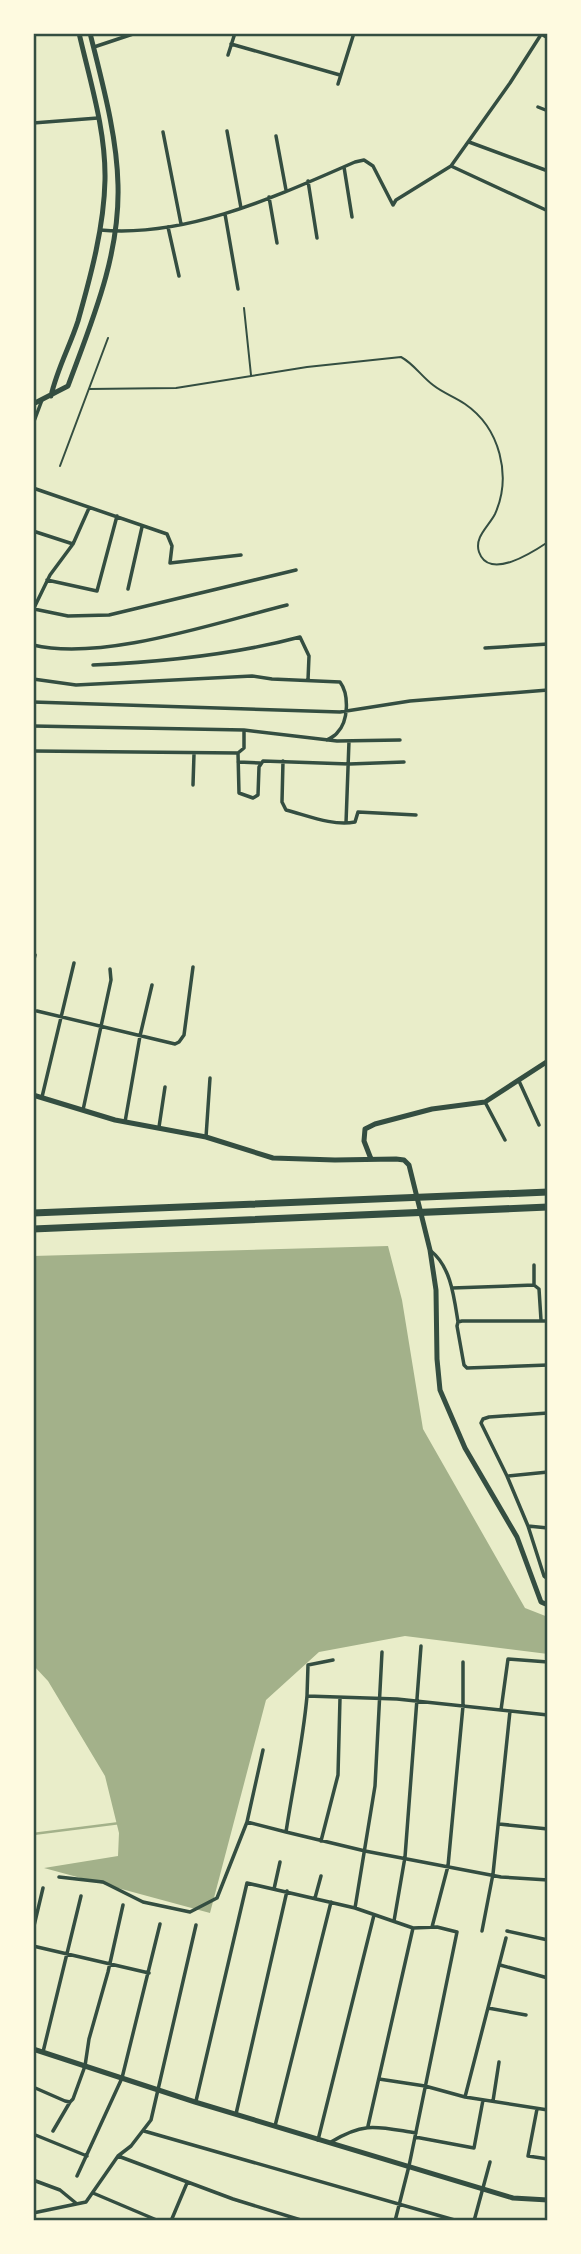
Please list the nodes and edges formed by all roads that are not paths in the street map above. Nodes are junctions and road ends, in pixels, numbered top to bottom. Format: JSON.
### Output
{"nodes":[{"id":1,"x":79,"y":33,"type":"edge"},
{"id":2,"x":90,"y":33,"type":"edge"},
{"id":3,"x":136,"y":33,"type":"edge"},
{"id":4,"x":234,"y":33,"type":"edge"},
{"id":5,"x":354,"y":33,"type":"edge"},
{"id":6,"x":541,"y":34,"type":"edge"},
{"id":7,"x":548,"y":38,"type":"edge"},
{"id":8,"x":232,"y":44,"type":"junction"},
{"id":9,"x":94,"y":47,"type":"junction"},
{"id":10,"x":228,"y":55,"type":"dead end"},
{"id":11,"x":340,"y":75,"type":"junction"},
{"id":12,"x":338,"y":84,"type":"dead end"},
{"id":13,"x":538,"y":107,"type":"dead end"},
{"id":14,"x":548,"y":111,"type":"edge"},
{"id":15,"x":99,"y":118,"type":"junction"},
{"id":16,"x":33,"y":123,"type":"edge"},
{"id":17,"x":227,"y":131,"type":"dead end"},
{"id":18,"x":163,"y":132,"type":"dead end"},
{"id":19,"x":276,"y":135,"type":"dead end"},
{"id":20,"x":469,"y":142,"type":"junction"},
{"id":21,"x":451,"y":166,"type":"junction"},
{"id":22,"x":344,"y":167,"type":"junction"},
{"id":23,"x":548,"y":171,"type":"edge"},
{"id":24,"x":308,"y":181,"type":"junction"},
{"id":25,"x":286,"y":190,"type":"junction"},
{"id":26,"x":269,"y":196,"type":"junction"},
{"id":27,"x":241,"y":208,"type":"junction"},
{"id":28,"x":548,"y":211,"type":"edge"},
{"id":29,"x":225,"y":214,"type":"junction"},
{"id":30,"x":352,"y":217,"type":"dead end"},
{"id":31,"x":181,"y":224,"type":"junction"},
{"id":32,"x":169,"y":227,"type":"junction"},
{"id":33,"x":99,"y":230,"type":"junction"},
{"id":34,"x":114,"y":231,"type":"junction"},
{"id":35,"x":317,"y":238,"type":"dead end"},
{"id":36,"x":277,"y":243,"type":"dead end"},
{"id":37,"x":179,"y":276,"type":"dead end"},
{"id":38,"x":238,"y":289,"type":"dead end"},
{"id":39,"x":244,"y":308,"type":"dead end"},
{"id":40,"x":108,"y":338,"type":"dead end"},
{"id":41,"x":251,"y":376,"type":"junction"},
{"id":42,"x":89,"y":389,"type":"junction"},
{"id":43,"x":51,"y":396,"type":"junction"},
{"id":44,"x":42,"y":400,"type":"junction"},
{"id":45,"x":33,"y":404,"type":"edge"},
{"id":46,"x":33,"y":424,"type":"edge"},
{"id":47,"x":60,"y":466,"type":"dead end"},
{"id":48,"x":33,"y":488,"type":"edge"},
{"id":49,"x":89,"y":508,"type":"junction"},
{"id":50,"x":117,"y":516,"type":"junction"},
{"id":51,"x":142,"y":527,"type":"junction"},
{"id":52,"x":33,"y":531,"type":"edge"},
{"id":53,"x":548,"y":542,"type":"edge"},
{"id":54,"x":73,"y":544,"type":"junction"},
{"id":55,"x":241,"y":555,"type":"dead end"},
{"id":56,"x":296,"y":570,"type":"dead end"},
{"id":57,"x":47,"y":580,"type":"junction"},
{"id":58,"x":128,"y":589,"type":"dead end"},
{"id":59,"x":287,"y":605,"type":"dead end"},
{"id":60,"x":33,"y":610,"type":"edge"},
{"id":61,"x":548,"y":644,"type":"edge"},
{"id":62,"x":33,"y":645,"type":"edge"},
{"id":63,"x":485,"y":648,"type":"dead end"},
{"id":64,"x":93,"y":665,"type":"dead end"},
{"id":65,"x":33,"y":679,"type":"edge"},
{"id":66,"x":308,"y":680,"type":"junction"},
{"id":67,"x":548,"y":690,"type":"edge"},
{"id":68,"x":33,"y":702,"type":"edge"},
{"id":69,"x":347,"y":710,"type":"junction"},
{"id":70,"x":33,"y":726,"type":"edge"},
{"id":71,"x":244,"y":730,"type":"junction"},
{"id":72,"x":327,"y":740,"type":"junction"},
{"id":73,"x":400,"y":740,"type":"dead end"},
{"id":74,"x":349,"y":741,"type":"junction"},
{"id":75,"x":33,"y":751,"type":"edge"},
{"id":76,"x":238,"y":753,"type":"junction"},
{"id":77,"x":194,"y":754,"type":"junction"},
{"id":78,"x":283,"y":761,"type":"junction"},
{"id":79,"x":238,"y":762,"type":"junction"},
{"id":80,"x":404,"y":762,"type":"dead end"},
{"id":81,"x":260,"y":763,"type":"junction"},
{"id":82,"x":349,"y":764,"type":"junction"},
{"id":83,"x":193,"y":785,"type":"dead end"},
{"id":84,"x":416,"y":815,"type":"dead end"},
{"id":85,"x":346,"y":823,"type":"junction"},
{"id":86,"x":35,"y":955,"type":"dead end"},
{"id":87,"x":74,"y":963,"type":"dead end"},
{"id":88,"x":33,"y":964,"type":"edge"},
{"id":89,"x":193,"y":967,"type":"dead end"},
{"id":90,"x":110,"y":969,"type":"dead end"},
{"id":91,"x":152,"y":985,"type":"dead end"},
{"id":92,"x":37,"y":1011,"type":"dead end"},
{"id":93,"x":61,"y":1016,"type":"junction"},
{"id":94,"x":101,"y":1025,"type":"junction"},
{"id":95,"x":140,"y":1036,"type":"junction"},
{"id":96,"x":547,"y":1065,"type":"edge"},
{"id":97,"x":210,"y":1078,"type":"dead end"},
{"id":98,"x":519,"y":1081,"type":"junction"},
{"id":99,"x":165,"y":1087,"type":"dead end"},
{"id":100,"x":33,"y":1095,"type":"edge"},
{"id":101,"x":42,"y":1097,"type":"junction"},
{"id":102,"x":485,"y":1102,"type":"junction"},
{"id":103,"x":83,"y":1110,"type":"junction"},
{"id":104,"x":125,"y":1122,"type":"junction"},
{"id":105,"x":539,"y":1125,"type":"dead end"},
{"id":106,"x":159,"y":1127,"type":"junction"},
{"id":107,"x":206,"y":1137,"type":"junction"},
{"id":108,"x":505,"y":1140,"type":"dead end"},
{"id":109,"x":371,"y":1159,"type":"junction"},
{"id":110,"x":548,"y":1192,"type":"edge"},
{"id":111,"x":548,"y":1207,"type":"edge"},
{"id":112,"x":33,"y":1213,"type":"edge"},
{"id":113,"x":33,"y":1229,"type":"edge"},
{"id":114,"x":430,"y":1250,"type":"junction"},
{"id":115,"x":534,"y":1265,"type":"dead end"},
{"id":116,"x":534,"y":1285,"type":"junction"},
{"id":117,"x":452,"y":1288,"type":"junction"},
{"id":118,"x":541,"y":1320,"type":"junction"},
{"id":119,"x":548,"y":1321,"type":"edge"},
{"id":120,"x":458,"y":1322,"type":"junction"},
{"id":121,"x":548,"y":1364,"type":"edge"},
{"id":122,"x":548,"y":1413,"type":"edge"},
{"id":123,"x":548,"y":1472,"type":"edge"},
{"id":124,"x":507,"y":1476,"type":"junction"},
{"id":125,"x":528,"y":1526,"type":"junction"},
{"id":126,"x":548,"y":1528,"type":"edge"},
{"id":127,"x":548,"y":1580,"type":"edge"},
{"id":128,"x":548,"y":1605,"type":"edge"},
{"id":129,"x":421,"y":1646,"type":"dead end"},
{"id":130,"x":382,"y":1652,"type":"dead end"},
{"id":131,"x":333,"y":1660,"type":"dead end"},
{"id":132,"x":463,"y":1662,"type":"dead end"},
{"id":133,"x":548,"y":1662,"type":"edge"},
{"id":134,"x":307,"y":1696,"type":"junction"},
{"id":135,"x":340,"y":1698,"type":"junction"},
{"id":136,"x":378,"y":1699,"type":"junction"},
{"id":137,"x":418,"y":1701,"type":"junction"},
{"id":138,"x":463,"y":1706,"type":"junction"},
{"id":139,"x":501,"y":1710,"type":"junction"},
{"id":140,"x":510,"y":1711,"type":"junction"},
{"id":141,"x":548,"y":1715,"type":"edge"},
{"id":142,"x":264,"y":1750,"type":"dead end"},
{"id":143,"x":548,"y":1771,"type":"edge"},
{"id":144,"x":548,"y":1784,"type":"edge"},
{"id":145,"x":247,"y":1822,"type":"junction"},
{"id":146,"x":499,"y":1824,"type":"junction"},
{"id":147,"x":548,"y":1829,"type":"edge"},
{"id":148,"x":286,"y":1832,"type":"junction"},
{"id":149,"x":321,"y":1841,"type":"junction"},
{"id":150,"x":365,"y":1852,"type":"junction"},
{"id":151,"x":405,"y":1857,"type":"junction"},
{"id":152,"x":280,"y":1863,"type":"dead end"},
{"id":153,"x":447,"y":1866,"type":"junction"},
{"id":154,"x":493,"y":1874,"type":"junction"},
{"id":155,"x":321,"y":1876,"type":"dead end"},
{"id":156,"x":59,"y":1877,"type":"dead end"},
{"id":157,"x":548,"y":1880,"type":"edge"},
{"id":158,"x":43,"y":1888,"type":"dead end"},
{"id":159,"x":274,"y":1889,"type":"junction"},
{"id":160,"x":287,"y":1891,"type":"junction"},
{"id":161,"x":81,"y":1896,"type":"dead end"},
{"id":162,"x":315,"y":1898,"type":"junction"},
{"id":163,"x":331,"y":1902,"type":"junction"},
{"id":164,"x":123,"y":1905,"type":"dead end"},
{"id":165,"x":355,"y":1908,"type":"junction"},
{"id":166,"x":374,"y":1915,"type":"junction"},
{"id":167,"x":394,"y":1922,"type":"junction"},
{"id":168,"x":160,"y":1924,"type":"dead end"},
{"id":169,"x":195,"y":1925,"type":"dead end"},
{"id":170,"x":432,"y":1927,"type":"junction"},
{"id":171,"x":413,"y":1928,"type":"junction"},
{"id":172,"x":33,"y":1930,"type":"edge"},
{"id":173,"x":482,"y":1931,"type":"dead end"},
{"id":174,"x":507,"y":1931,"type":"dead end"},
{"id":175,"x":506,"y":1938,"type":"dead end"},
{"id":176,"x":548,"y":1940,"type":"edge"},
{"id":177,"x":33,"y":1946,"type":"edge"},
{"id":178,"x":68,"y":1954,"type":"junction"},
{"id":179,"x":110,"y":1963,"type":"junction"},
{"id":180,"x":500,"y":1965,"type":"junction"},
{"id":181,"x":149,"y":1973,"type":"junction"},
{"id":182,"x":548,"y":1978,"type":"edge"},
{"id":183,"x":488,"y":2008,"type":"junction"},
{"id":184,"x":526,"y":2015,"type":"dead end"},
{"id":185,"x":33,"y":2049,"type":"edge"},
{"id":186,"x":43,"y":2052,"type":"junction"},
{"id":187,"x":499,"y":2062,"type":"dead end"},
{"id":188,"x":85,"y":2066,"type":"junction"},
{"id":189,"x":122,"y":2078,"type":"junction"},
{"id":190,"x":379,"y":2079,"type":"junction"},
{"id":191,"x":425,"y":2086,"type":"junction"},
{"id":192,"x":33,"y":2087,"type":"edge"},
{"id":193,"x":159,"y":2090,"type":"junction"},
{"id":194,"x":465,"y":2097,"type":"junction"},
{"id":195,"x":483,"y":2100,"type":"junction"},
{"id":196,"x":493,"y":2101,"type":"junction"},
{"id":197,"x":70,"y":2102,"type":"junction"},
{"id":198,"x":195,"y":2102,"type":"junction"},
{"id":199,"x":538,"y":2109,"type":"junction"},
{"id":200,"x":548,"y":2110,"type":"edge"},
{"id":201,"x":236,"y":2114,"type":"junction"},
{"id":202,"x":275,"y":2126,"type":"junction"},
{"id":203,"x":368,"y":2126,"type":"junction"},
{"id":204,"x":53,"y":2131,"type":"dead end"},
{"id":205,"x":144,"y":2131,"type":"junction"},
{"id":206,"x":33,"y":2134,"type":"edge"},
{"id":207,"x":415,"y":2135,"type":"junction"},
{"id":208,"x":318,"y":2140,"type":"junction"},
{"id":209,"x":329,"y":2143,"type":"junction"},
{"id":210,"x":87,"y":2156,"type":"junction"},
{"id":211,"x":118,"y":2157,"type":"junction"},
{"id":212,"x":548,"y":2159,"type":"edge"},
{"id":213,"x":490,"y":2162,"type":"dead end"},
{"id":214,"x":409,"y":2166,"type":"junction"},
{"id":215,"x":78,"y":2176,"type":"dead end"},
{"id":216,"x":33,"y":2180,"type":"edge"},
{"id":217,"x":187,"y":2183,"type":"junction"},
{"id":218,"x":482,"y":2189,"type":"junction"},
{"id":219,"x":92,"y":2193,"type":"junction"},
{"id":220,"x":548,"y":2200,"type":"edge"},
{"id":221,"x":76,"y":2204,"type":"junction"},
{"id":222,"x":398,"y":2205,"type":"junction"},
{"id":223,"x":43,"y":2212,"type":"junction"},
{"id":224,"x":33,"y":2213,"type":"edge"},
{"id":225,"x":43,"y":2221,"type":"edge"},
{"id":226,"x":159,"y":2221,"type":"edge"},
{"id":227,"x":171,"y":2221,"type":"edge"},
{"id":228,"x":304,"y":2221,"type":"edge"},
{"id":229,"x":395,"y":2221,"type":"edge"},
{"id":230,"x":458,"y":2221,"type":"edge"},
{"id":231,"x":474,"y":2221,"type":"edge"}],
"edges":[{"from":1,"to":15,"type":"street"},
{"from":2,"to":9,"type":"street"},
{"from":3,"to":9,"type":"street"},
{"from":4,"to":8,"type":"street"},
{"from":5,"to":11,"type":"street"},
{"from":6,"to":7,"type":"street"},
{"from":6,"to":20,"type":"street"},
{"from":8,"to":10,"type":"street"},
{"from":8,"to":11,"type":"street"},
{"from":9,"to":34,"type":"street"},
{"from":11,"to":12,"type":"street"},
{"from":13,"to":14,"type":"street"},
{"from":15,"to":16,"type":"street"},
{"from":15,"to":33,"type":"street"},
{"from":17,"to":27,"type":"street"},
{"from":18,"to":31,"type":"street"},
{"from":19,"to":25,"type":"street"},
{"from":20,"to":21,"type":"street"},
{"from":20,"to":23,"type":"street"},
{"from":21,"to":22,"type":"street"},
{"from":21,"to":28,"type":"street"},
{"from":22,"to":24,"type":"street"},
{"from":22,"to":30,"type":"street"},
{"from":24,"to":25,"type":"street"},
{"from":24,"to":35,"type":"street"},
{"from":25,"to":26,"type":"street"},
{"from":26,"to":27,"type":"street"},
{"from":26,"to":36,"type":"street"},
{"from":27,"to":29,"type":"street"},
{"from":29,"to":31,"type":"street"},
{"from":29,"to":38,"type":"street"},
{"from":31,"to":32,"type":"street"},
{"from":32,"to":34,"type":"street"},
{"from":32,"to":37,"type":"street"},
{"from":33,"to":34,"type":"street"},
{"from":33,"to":43,"type":"street"},
{"from":34,"to":43,"type":"street"},
{"from":39,"to":41,"type":"lane"},
{"from":40,"to":42,"type":"lane"},
{"from":41,"to":42,"type":"lane"},
{"from":41,"to":53,"type":"lane"},
{"from":42,"to":47,"type":"lane"},
{"from":43,"to":44,"type":"street"},
{"from":44,"to":45,"type":"street"},
{"from":44,"to":46,"type":"street"},
{"from":48,"to":49,"type":"street"},
{"from":49,"to":50,"type":"street"},
{"from":49,"to":54,"type":"street"},
{"from":50,"to":51,"type":"street"},
{"from":50,"to":57,"type":"street"},
{"from":51,"to":55,"type":"street"},
{"from":51,"to":58,"type":"street"},
{"from":52,"to":54,"type":"street"},
{"from":54,"to":57,"type":"street"},
{"from":56,"to":60,"type":"street"},
{"from":57,"to":60,"type":"street"},
{"from":59,"to":62,"type":"street"},
{"from":61,"to":63,"type":"street"},
{"from":64,"to":66,"type":"street"},
{"from":65,"to":66,"type":"street"},
{"from":66,"to":69,"type":"street"},
{"from":67,"to":69,"type":"street"},
{"from":68,"to":69,"type":"street"},
{"from":69,"to":72,"type":"street"},
{"from":70,"to":71,"type":"street"},
{"from":71,"to":72,"type":"street"},
{"from":71,"to":76,"type":"street"},
{"from":72,"to":74,"type":"street"},
{"from":73,"to":74,"type":"street"},
{"from":74,"to":82,"type":"street"},
{"from":75,"to":77,"type":"street"},
{"from":76,"to":77,"type":"street"},
{"from":76,"to":79,"type":"street"},
{"from":77,"to":83,"type":"street"},
{"from":78,"to":81,"type":"street"},
{"from":78,"to":82,"type":"street"},
{"from":78,"to":85,"type":"street"},
{"from":79,"to":81,"type":"street"},
{"from":79,"to":81,"type":"street"},
{"from":80,"to":82,"type":"street"},
{"from":82,"to":85,"type":"street"},
{"from":84,"to":85,"type":"street"},
{"from":86,"to":88,"type":"street"},
{"from":87,"to":93,"type":"street"},
{"from":89,"to":95,"type":"street"},
{"from":90,"to":94,"type":"street"},
{"from":91,"to":95,"type":"street"},
{"from":92,"to":93,"type":"street"},
{"from":93,"to":94,"type":"street"},
{"from":93,"to":101,"type":"street"},
{"from":94,"to":95,"type":"street"},
{"from":94,"to":103,"type":"street"},
{"from":95,"to":104,"type":"street"},
{"from":96,"to":98,"type":"street"},
{"from":97,"to":107,"type":"street"},
{"from":98,"to":102,"type":"street"},
{"from":98,"to":105,"type":"street"},
{"from":99,"to":106,"type":"street"},
{"from":100,"to":101,"type":"street"},
{"from":101,"to":103,"type":"street"},
{"from":102,"to":108,"type":"street"},
{"from":102,"to":109,"type":"street"},
{"from":103,"to":104,"type":"street"},
{"from":104,"to":106,"type":"street"},
{"from":106,"to":107,"type":"street"},
{"from":107,"to":109,"type":"street"},
{"from":109,"to":114,"type":"street"},
{"from":110,"to":112,"type":"highway"},
{"from":111,"to":113,"type":"highway"},
{"from":114,"to":117,"type":"street"},
{"from":114,"to":128,"type":"street"},
{"from":115,"to":116,"type":"street"},
{"from":116,"to":117,"type":"street"},
{"from":116,"to":118,"type":"street"},
{"from":117,"to":120,"type":"street"},
{"from":118,"to":119,"type":"street"},
{"from":118,"to":120,"type":"street"},
{"from":120,"to":121,"type":"street"},
{"from":122,"to":124,"type":"street"},
{"from":123,"to":124,"type":"street"},
{"from":124,"to":125,"type":"street"},
{"from":125,"to":126,"type":"street"},
{"from":125,"to":127,"type":"street"},
{"from":129,"to":137,"type":"street"},
{"from":130,"to":136,"type":"street"},
{"from":131,"to":134,"type":"street"},
{"from":132,"to":138,"type":"street"},
{"from":133,"to":139,"type":"street"},
{"from":134,"to":135,"type":"street"},
{"from":134,"to":148,"type":"street"},
{"from":135,"to":136,"type":"street"},
{"from":135,"to":149,"type":"street"},
{"from":136,"to":137,"type":"street"},
{"from":136,"to":150,"type":"street"},
{"from":137,"to":138,"type":"street"},
{"from":137,"to":151,"type":"street"},
{"from":138,"to":139,"type":"street"},
{"from":138,"to":153,"type":"street"},
{"from":139,"to":140,"type":"street"},
{"from":140,"to":141,"type":"street"},
{"from":140,"to":146,"type":"street"},
{"from":142,"to":145,"type":"street"},
{"from":143,"to":144,"type":"street"},
{"from":145,"to":148,"type":"street"},
{"from":145,"to":156,"type":"street"},
{"from":146,"to":147,"type":"street"},
{"from":146,"to":154,"type":"street"},
{"from":148,"to":149,"type":"street"},
{"from":149,"to":150,"type":"street"},
{"from":150,"to":151,"type":"street"},
{"from":150,"to":165,"type":"street"},
{"from":151,"to":153,"type":"street"},
{"from":151,"to":167,"type":"street"},
{"from":152,"to":159,"type":"street"},
{"from":153,"to":154,"type":"street"},
{"from":153,"to":170,"type":"street"},
{"from":154,"to":157,"type":"street"},
{"from":154,"to":173,"type":"street"},
{"from":155,"to":162,"type":"street"},
{"from":158,"to":172,"type":"street"},
{"from":159,"to":160,"type":"street"},
{"from":159,"to":198,"type":"street"},
{"from":160,"to":162,"type":"street"},
{"from":160,"to":201,"type":"street"},
{"from":161,"to":178,"type":"street"},
{"from":162,"to":163,"type":"street"},
{"from":163,"to":165,"type":"street"},
{"from":163,"to":202,"type":"street"},
{"from":164,"to":179,"type":"street"},
{"from":165,"to":166,"type":"street"},
{"from":166,"to":167,"type":"street"},
{"from":166,"to":208,"type":"street"},
{"from":167,"to":171,"type":"street"},
{"from":168,"to":181,"type":"street"},
{"from":169,"to":193,"type":"street"},
{"from":170,"to":171,"type":"street"},
{"from":170,"to":191,"type":"street"},
{"from":171,"to":190,"type":"street"},
{"from":174,"to":176,"type":"street"},
{"from":175,"to":180,"type":"street"},
{"from":177,"to":178,"type":"street"},
{"from":178,"to":179,"type":"street"},
{"from":178,"to":186,"type":"street"},
{"from":179,"to":181,"type":"street"},
{"from":179,"to":188,"type":"street"},
{"from":180,"to":182,"type":"street"},
{"from":180,"to":183,"type":"street"},
{"from":181,"to":189,"type":"street"},
{"from":183,"to":184,"type":"street"},
{"from":183,"to":194,"type":"street"},
{"from":185,"to":186,"type":"street"},
{"from":186,"to":188,"type":"street"},
{"from":187,"to":196,"type":"street"},
{"from":188,"to":189,"type":"street"},
{"from":188,"to":197,"type":"street"},
{"from":189,"to":193,"type":"street"},
{"from":189,"to":210,"type":"street"},
{"from":190,"to":191,"type":"street"},
{"from":190,"to":203,"type":"street"},
{"from":191,"to":194,"type":"street"},
{"from":191,"to":207,"type":"street"},
{"from":192,"to":197,"type":"street"},
{"from":193,"to":198,"type":"street"},
{"from":193,"to":205,"type":"street"},
{"from":194,"to":195,"type":"street"},
{"from":195,"to":196,"type":"street"},
{"from":195,"to":207,"type":"street"},
{"from":196,"to":199,"type":"street"},
{"from":197,"to":204,"type":"street"},
{"from":198,"to":201,"type":"street"},
{"from":199,"to":200,"type":"street"},
{"from":199,"to":212,"type":"street"},
{"from":201,"to":202,"type":"street"},
{"from":202,"to":208,"type":"street"},
{"from":203,"to":207,"type":"street"},
{"from":203,"to":209,"type":"street"},
{"from":205,"to":211,"type":"street"},
{"from":205,"to":222,"type":"street"},
{"from":206,"to":210,"type":"street"},
{"from":207,"to":214,"type":"street"},
{"from":208,"to":209,"type":"street"},
{"from":209,"to":214,"type":"street"},
{"from":210,"to":215,"type":"street"},
{"from":211,"to":217,"type":"street"},
{"from":211,"to":219,"type":"street"},
{"from":213,"to":218,"type":"street"},
{"from":214,"to":218,"type":"street"},
{"from":214,"to":222,"type":"street"},
{"from":216,"to":221,"type":"street"},
{"from":217,"to":227,"type":"street"},
{"from":217,"to":228,"type":"street"},
{"from":218,"to":220,"type":"street"},
{"from":218,"to":231,"type":"street"},
{"from":219,"to":221,"type":"street"},
{"from":219,"to":226,"type":"street"},
{"from":221,"to":223,"type":"street"},
{"from":222,"to":229,"type":"street"},
{"from":222,"to":230,"type":"street"},
{"from":223,"to":224,"type":"street"},
{"from":223,"to":225,"type":"street"}]}
